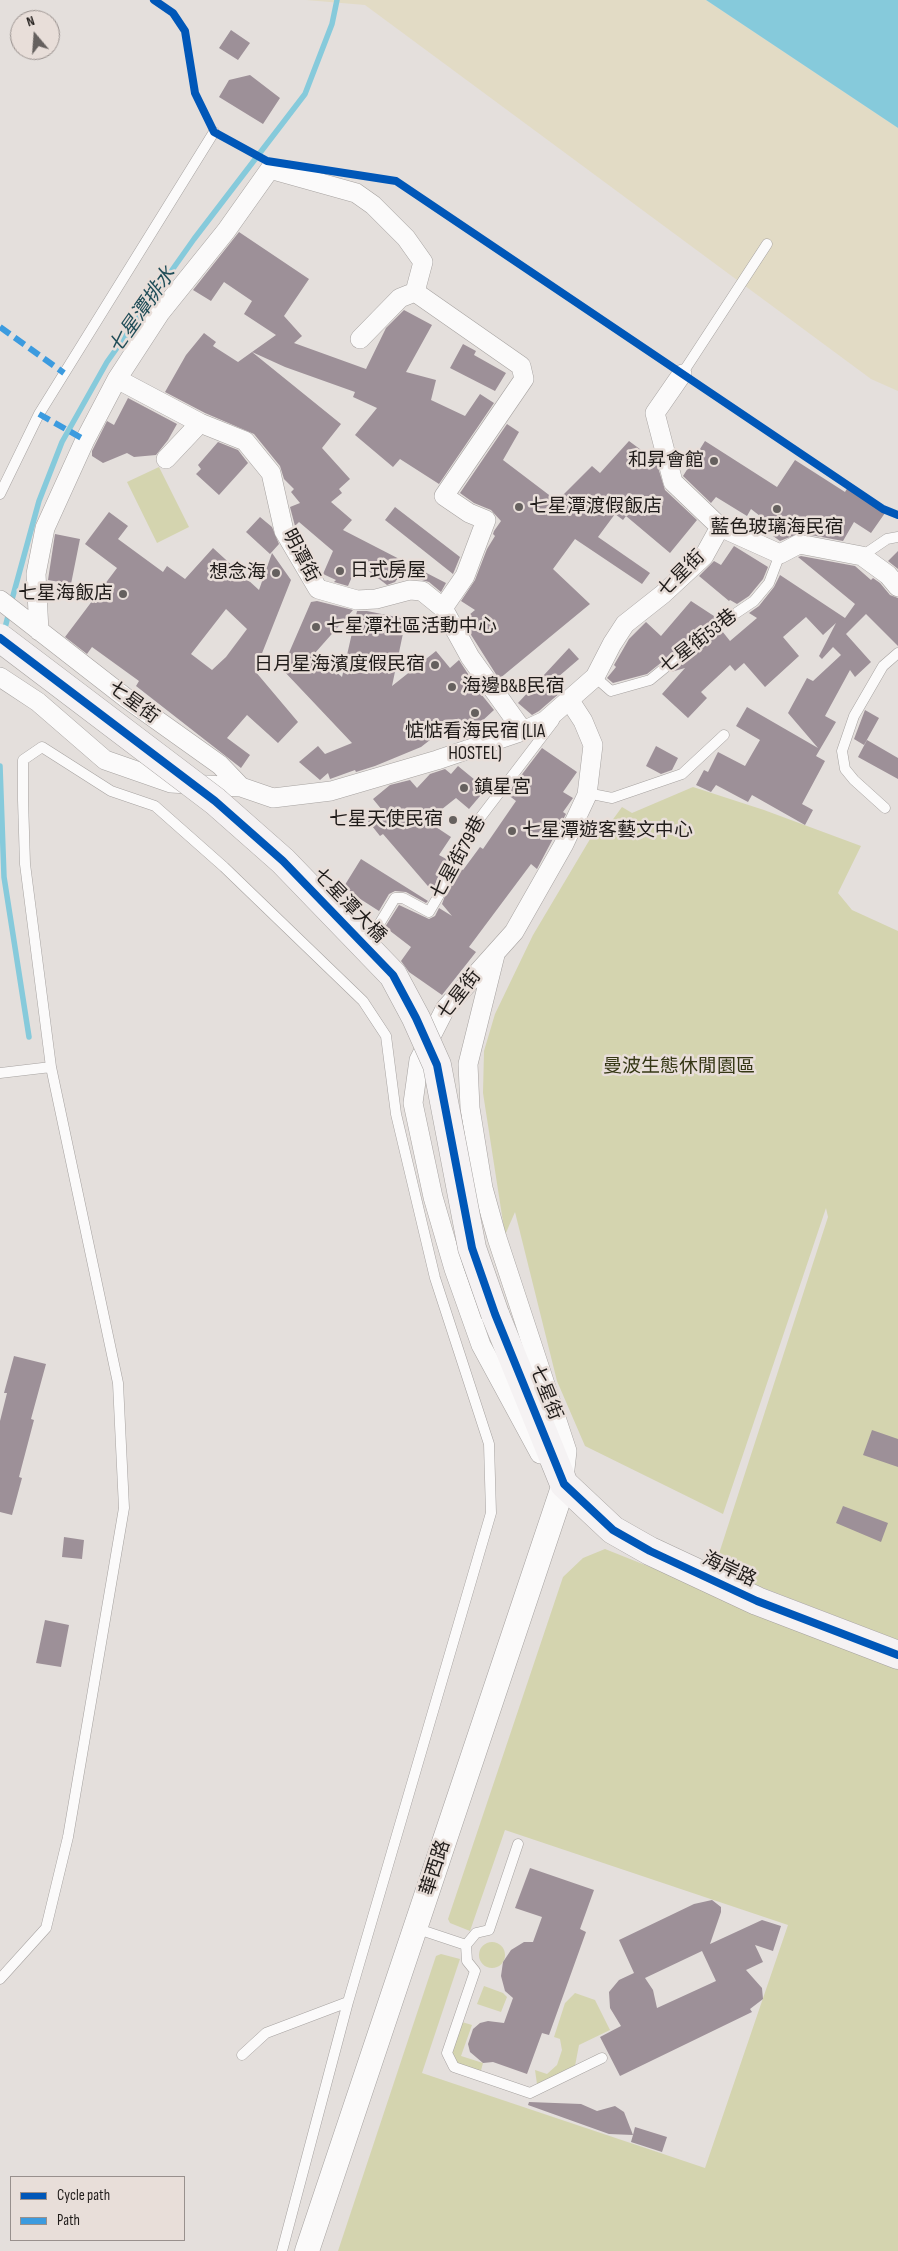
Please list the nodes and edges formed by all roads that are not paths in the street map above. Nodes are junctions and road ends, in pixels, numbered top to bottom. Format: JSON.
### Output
{"nodes":[{"id":1,"x":214,"y":132,"type":"dead end"},
{"id":2,"x":767,"y":244,"type":"dead end"},
{"id":3,"x":415,"y":292,"type":"junction"},
{"id":4,"x":360,"y":339,"type":"dead end"},
{"id":5,"x":682,"y":374,"type":"joint"},
{"id":6,"x":117,"y":379,"type":"junction"},
{"id":7,"x":200,"y":423,"type":"junction"},
{"id":8,"x":166,"y":459,"type":"dead end"},
{"id":9,"x":0,"y":494,"type":"edge"},
{"id":10,"x":720,"y":527,"type":"junction"},
{"id":11,"x":898,"y":537,"type":"edge"},
{"id":12,"x":780,"y":554,"type":"junction"},
{"id":13,"x":862,"y":556,"type":"junction"},
{"id":14,"x":898,"y":587,"type":"edge"},
{"id":15,"x":0,"y":600,"type":"edge"},
{"id":16,"x":443,"y":608,"type":"junction"},
{"id":17,"x":39,"y":631,"type":"junction"},
{"id":18,"x":0,"y":638,"type":"edge"},
{"id":19,"x":898,"y":653,"type":"edge"},
{"id":20,"x":0,"y":676,"type":"edge"},
{"id":21,"x":595,"y":677,"type":"junction"},
{"id":22,"x":570,"y":701,"type":"junction"},
{"id":23,"x":523,"y":731,"type":"junction"},
{"id":24,"x":724,"y":735,"type":"dead end"},
{"id":25,"x":241,"y":787,"type":"junction"},
{"id":26,"x":587,"y":793,"type":"junction"},
{"id":27,"x":885,"y":808,"type":"dead end"},
{"id":28,"x":378,"y":926,"type":"dead end"},
{"id":29,"x":496,"y":952,"type":"junction"},
{"id":30,"x":51,"y":1067,"type":"junction"},
{"id":31,"x":0,"y":1073,"type":"edge"},
{"id":32,"x":495,"y":1314,"type":"joint"},
{"id":33,"x":564,"y":1484,"type":"junction"},
{"id":34,"x":898,"y":1655,"type":"edge"},
{"id":35,"x":518,"y":1844,"type":"dead end"},
{"id":36,"x":416,"y":1928,"type":"junction"},
{"id":37,"x":466,"y":1945,"type":"junction"},
{"id":38,"x":0,"y":1980,"type":"edge"},
{"id":39,"x":348,"y":2002,"type":"junction"},
{"id":40,"x":242,"y":2055,"type":"dead end"},
{"id":41,"x":602,"y":2058,"type":"dead end"},
{"id":42,"x":282,"y":2251,"type":"edge"},
{"id":43,"x":307,"y":2251,"type":"edge"}],
"edges":[{"from":1,"to":9,"type":"lane"},
{"from":2,"to":5,"type":"lane"},
{"from":3,"to":4,"type":"street"},
{"from":3,"to":6,"type":"street"},
{"from":3,"to":16,"type":"street"},
{"from":5,"to":10,"type":"street"},
{"from":6,"to":7,"type":"street","name":"明潭街"},
{"from":6,"to":17,"type":"street"},
{"from":7,"to":8,"type":"street"},
{"from":7,"to":16,"type":"street","name":"明潭街"},
{"from":10,"to":12,"type":"street"},
{"from":10,"to":21,"type":"street","name":"七星街"},
{"from":11,"to":13,"type":"lane"},
{"from":12,"to":13,"type":"street"},
{"from":12,"to":21,"type":"lane","name":"七星街53巷"},
{"from":13,"to":14,"type":"street"},
{"from":15,"to":17,"type":"street","name":"七星街"},
{"from":16,"to":23,"type":"street","name":"明潭街"},
{"from":17,"to":25,"type":"street","name":"七星街"},
{"from":18,"to":32,"type":"main road","name":"七星潭大橋","bridge":true},
{"from":19,"to":27,"type":"lane"},
{"from":20,"to":25,"type":"street","name":"七星街"},
{"from":21,"to":22,"type":"street","name":"七星街"},
{"from":22,"to":23,"type":"street","name":"七星街"},
{"from":22,"to":26,"type":"street","name":"七星街"},
{"from":22,"to":28,"type":"lane","name":"七星街79巷"},
{"from":23,"to":25,"type":"street","name":"七星街"},
{"from":24,"to":26,"type":"lane"},
{"from":26,"to":29,"type":"street","name":"七星街"},
{"from":29,"to":33,"type":"street","name":"七星街"},
{"from":29,"to":33,"type":"street","name":"七星街"},
{"from":30,"to":31,"type":"lane"},
{"from":30,"to":38,"type":"lane"},
{"from":30,"to":39,"type":"lane"},
{"from":32,"to":33,"type":"main road","name":"七星街"},
{"from":33,"to":34,"type":"main road","name":"海岸路"},
{"from":33,"to":36,"type":"street","name":"華西路"},
{"from":35,"to":37,"type":"lane"},
{"from":36,"to":37,"type":"lane"},
{"from":36,"to":43,"type":"street","name":"華西路"},
{"from":37,"to":41,"type":"lane"},
{"from":39,"to":40,"type":"lane"},
{"from":39,"to":42,"type":"lane"}]}
